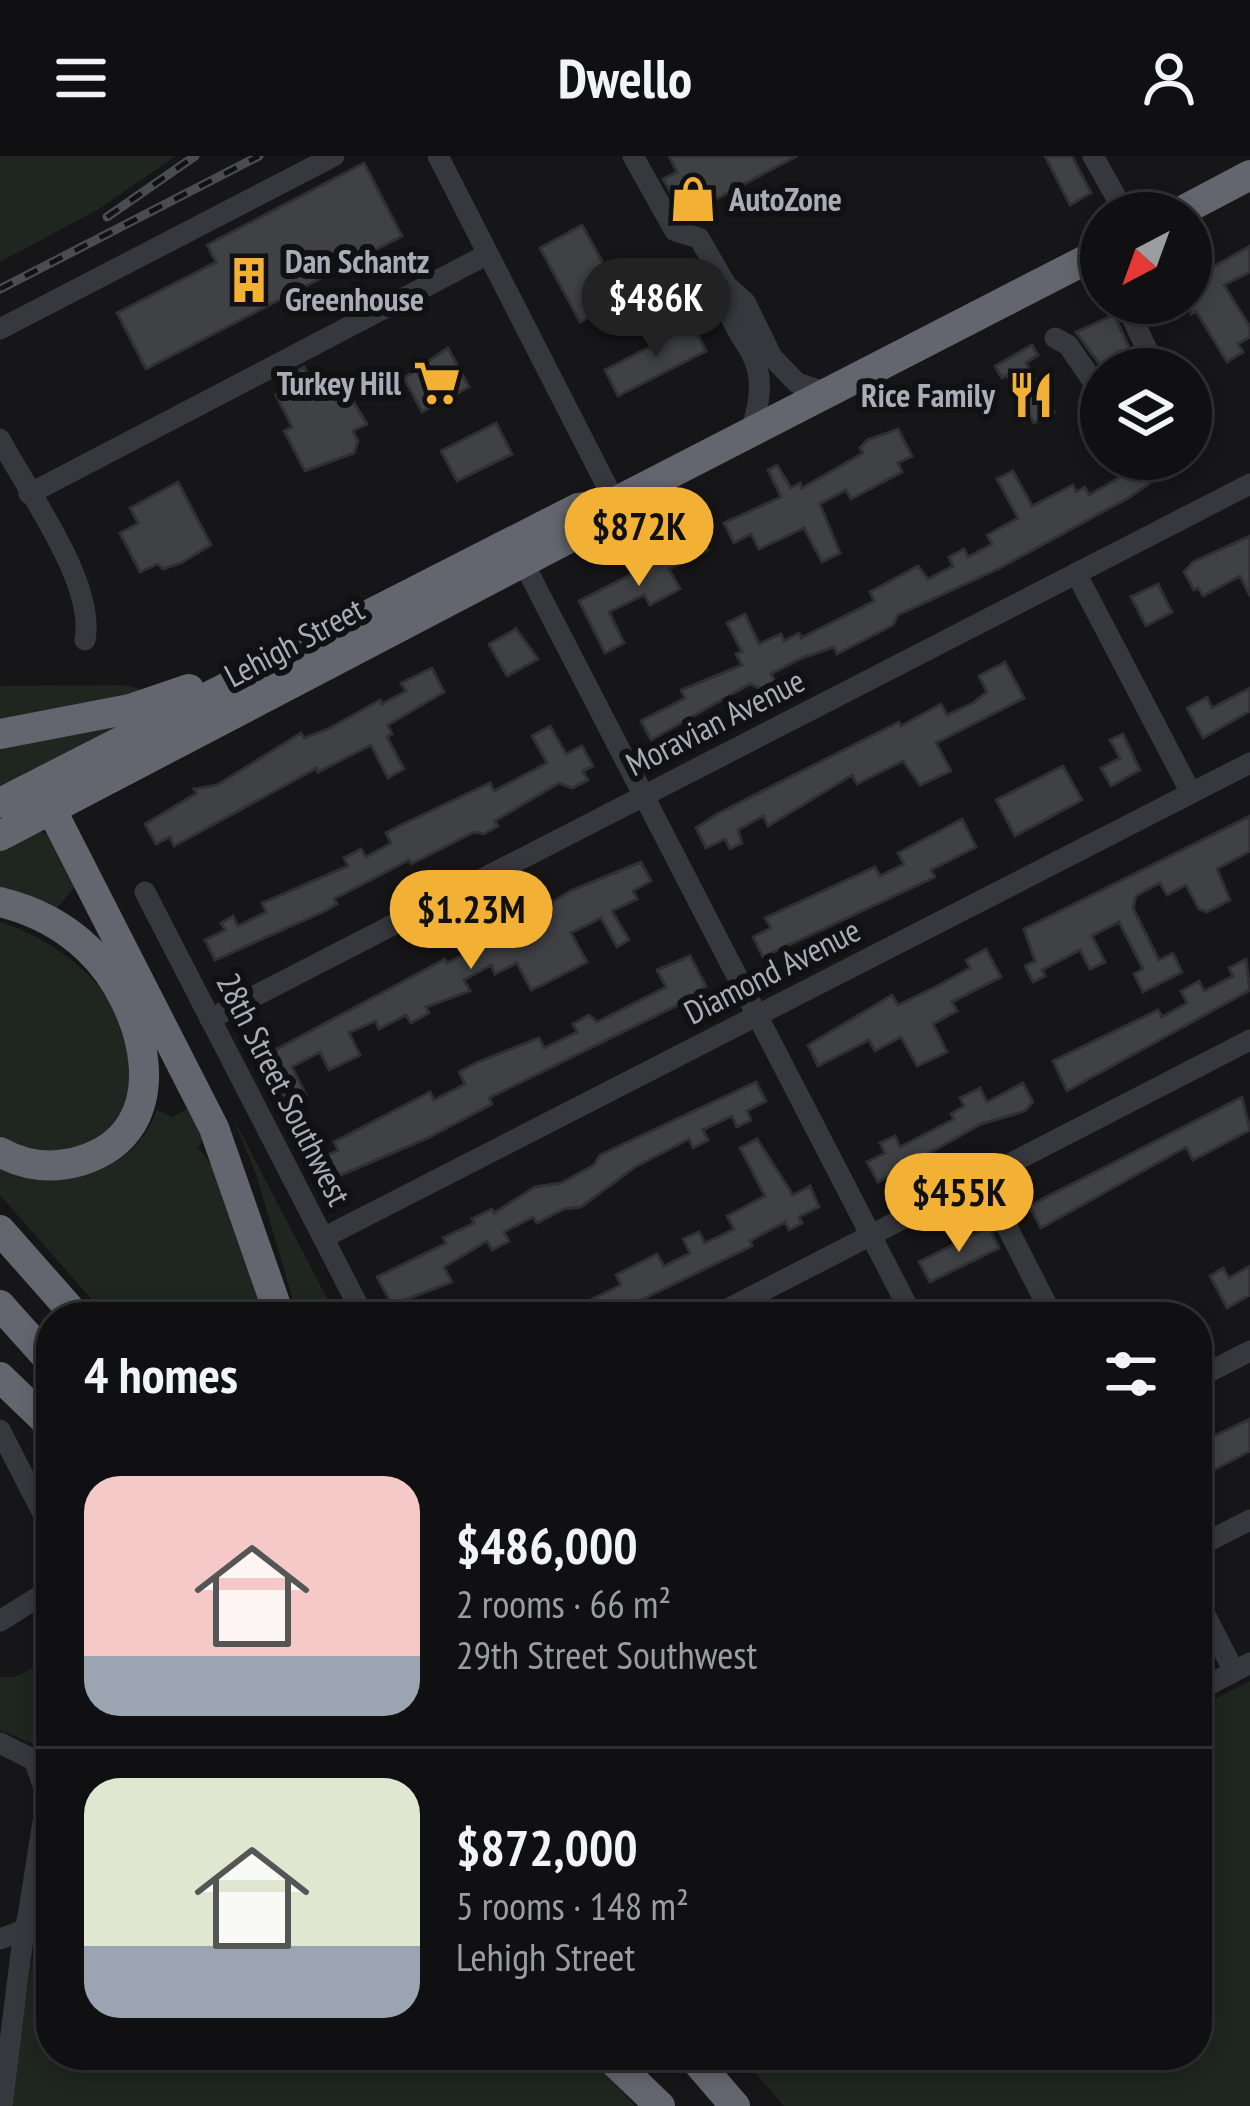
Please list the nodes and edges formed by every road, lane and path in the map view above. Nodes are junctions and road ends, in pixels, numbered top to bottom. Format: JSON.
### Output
{"nodes":[{"id":1,"x":334,"y":156,"type":"edge"},
{"id":2,"x":438,"y":156,"type":"edge"},
{"id":3,"x":633,"y":156,"type":"edge"},
{"id":4,"x":1093,"y":156,"type":"edge"},
{"id":5,"x":1250,"y":175,"type":"edge"},
{"id":6,"x":1113,"y":192,"type":"edge"},
{"id":7,"x":1212,"y":195,"type":"edge"},
{"id":8,"x":488,"y":254,"type":"junction"},
{"id":9,"x":1080,"y":263,"type":"edge"},
{"id":10,"x":726,"y":286,"type":"junction"},
{"id":11,"x":0,"y":329,"type":"edge"},
{"id":12,"x":1055,"y":338,"type":"dead end"},
{"id":13,"x":1080,"y":362,"type":"edge"},
{"id":14,"x":826,"y":393,"type":"junction"},
{"id":15,"x":750,"y":433,"type":"junction"},
{"id":16,"x":0,"y":439,"type":"edge"},
{"id":17,"x":1250,"y":484,"type":"edge"},
{"id":18,"x":29,"y":494,"type":"junction"},
{"id":19,"x":615,"y":502,"type":"junction"},
{"id":20,"x":523,"y":562,"type":"junction"},
{"id":21,"x":1076,"y":573,"type":"junction"},
{"id":22,"x":85,"y":640,"type":"dead end"},
{"id":23,"x":307,"y":644,"type":"junction"},
{"id":24,"x":0,"y":734,"type":"edge"},
{"id":25,"x":1250,"y":763,"type":"edge"},
{"id":26,"x":1191,"y":794,"type":"junction"},
{"id":27,"x":45,"y":796,"type":"junction"},
{"id":28,"x":644,"y":796,"type":"junction"},
{"id":29,"x":0,"y":803,"type":"edge"},
{"id":30,"x":0,"y":836,"type":"edge"},
{"id":31,"x":145,"y":892,"type":"dead end"},
{"id":32,"x":0,"y":902,"type":"edge"},
{"id":33,"x":757,"y":1016,"type":"junction"},
{"id":34,"x":211,"y":1019,"type":"junction"},
{"id":35,"x":1250,"y":1040,"type":"edge"},
{"id":36,"x":0,"y":1152,"type":"edge"},
{"id":37,"x":982,"y":1178,"type":"junction"},
{"id":38,"x":0,"y":1230,"type":"edge"},
{"id":39,"x":871,"y":1235,"type":"junction"},
{"id":40,"x":323,"y":1238,"type":"junction"},
{"id":41,"x":64,"y":1302,"type":"edge"},
{"id":42,"x":275,"y":1302,"type":"edge"},
{"id":43,"x":356,"y":1302,"type":"edge"},
{"id":44,"x":741,"y":1302,"type":"edge"},
{"id":45,"x":905,"y":1302,"type":"edge"},
{"id":46,"x":1044,"y":1302,"type":"edge"},
{"id":47,"x":0,"y":1305,"type":"edge"},
{"id":48,"x":0,"y":1330,"type":"edge"},
{"id":49,"x":36,"y":1345,"type":"edge"},
{"id":50,"x":1250,"y":1351,"type":"edge"},
{"id":51,"x":36,"y":1368,"type":"edge"},
{"id":52,"x":1212,"y":1370,"type":"edge"},
{"id":53,"x":0,"y":1378,"type":"edge"},
{"id":54,"x":36,"y":1412,"type":"edge"},
{"id":55,"x":0,"y":1430,"type":"edge"},
{"id":56,"x":36,"y":1500,"type":"edge"},
{"id":57,"x":1250,"y":1520,"type":"edge"},
{"id":58,"x":1212,"y":1539,"type":"edge"},
{"id":59,"x":36,"y":1599,"type":"edge"},
{"id":60,"x":0,"y":1622,"type":"edge"},
{"id":61,"x":1212,"y":1622,"type":"edge"},
{"id":62,"x":1242,"y":1667,"type":"edge"},
{"id":63,"x":1212,"y":1683,"type":"edge"},
{"id":64,"x":0,"y":1743,"type":"edge"},
{"id":65,"x":36,"y":1766,"type":"edge"},
{"id":66,"x":36,"y":1860,"type":"edge"},
{"id":67,"x":24,"y":1930,"type":"junction"},
{"id":68,"x":0,"y":1939,"type":"edge"},
{"id":69,"x":623,"y":2070,"type":"edge"},
{"id":70,"x":641,"y":2070,"type":"edge"},
{"id":71,"x":704,"y":2070,"type":"edge"},
{"id":72,"x":2,"y":2106,"type":"edge"},
{"id":73,"x":660,"y":2106,"type":"edge"},
{"id":74,"x":671,"y":2106,"type":"edge"},
{"id":75,"x":735,"y":2106,"type":"edge"}],
"edges":[{"from":1,"to":11,"type":"street"},
{"from":2,"to":8,"type":"street"},
{"from":3,"to":10,"type":"street"},
{"from":4,"to":6,"type":"street"},
{"from":5,"to":7,"type":"highway"},
{"from":8,"to":18,"type":"street"},
{"from":8,"to":19,"type":"street"},
{"from":9,"to":14,"type":"highway","name":"Lehigh Street"},
{"from":10,"to":14,"type":"street"},
{"from":10,"to":15,"type":"street"},
{"from":12,"to":13,"type":"street"},
{"from":14,"to":15,"type":"highway","name":"Lehigh Street"},
{"from":15,"to":19,"type":"highway","name":"Lehigh Street"},
{"from":16,"to":18,"type":"street"},
{"from":17,"to":21,"type":"street","name":"Moravian Avenue"},
{"from":18,"to":22,"type":"street"},
{"from":19,"to":20,"type":"highway","name":"Lehigh Street"},
{"from":19,"to":23,"type":"highway","name":"Lehigh Street"},
{"from":20,"to":27,"type":"highway","name":"Lehigh Street"},
{"from":20,"to":28,"type":"street"},
{"from":21,"to":26,"type":"street"},
{"from":21,"to":28,"type":"street","name":"Moravian Avenue"},
{"from":23,"to":24,"type":"highway"},
{"from":23,"to":27,"type":"highway","name":"Lehigh Street"},
{"from":25,"to":26,"type":"street","name":"Diamond Avenue"},
{"from":26,"to":33,"type":"street","name":"Diamond Avenue"},
{"from":27,"to":29,"type":"highway","name":"Lehigh Street"},
{"from":27,"to":30,"type":"highway","name":"Lehigh Street"},
{"from":27,"to":42,"type":"highway"},
{"from":28,"to":33,"type":"street"},
{"from":28,"to":34,"type":"street","name":"Moravian Avenue"},
{"from":31,"to":34,"type":"street","name":"28th Street Southwest"},
{"from":32,"to":36,"type":"highway"},
{"from":33,"to":39,"type":"street"},
{"from":33,"to":40,"type":"street","name":"Diamond Avenue"},
{"from":34,"to":40,"type":"street","name":"28th Street Southwest"},
{"from":35,"to":37,"type":"street"},
{"from":37,"to":39,"type":"street"},
{"from":37,"to":46,"type":"street"},
{"from":38,"to":41,"type":"highway"},
{"from":39,"to":44,"type":"street"},
{"from":39,"to":45,"type":"street"},
{"from":40,"to":43,"type":"street","name":"28th Street Southwest"},
{"from":47,"to":49,"type":"highway"},
{"from":48,"to":51,"type":"highway"},
{"from":50,"to":52,"type":"street"},
{"from":53,"to":54,"type":"highway"},
{"from":55,"to":56,"type":"street"},
{"from":57,"to":58,"type":"street"},
{"from":59,"to":60,"type":"street"},
{"from":61,"to":62,"type":"street"},
{"from":62,"to":63,"type":"street"},
{"from":64,"to":65,"type":"street"},
{"from":66,"to":67,"type":"street"},
{"from":67,"to":68,"type":"street"},
{"from":67,"to":72,"type":"street"},
{"from":69,"to":73,"type":"highway"},
{"from":70,"to":74,"type":"highway"},
{"from":71,"to":75,"type":"highway"}]}
